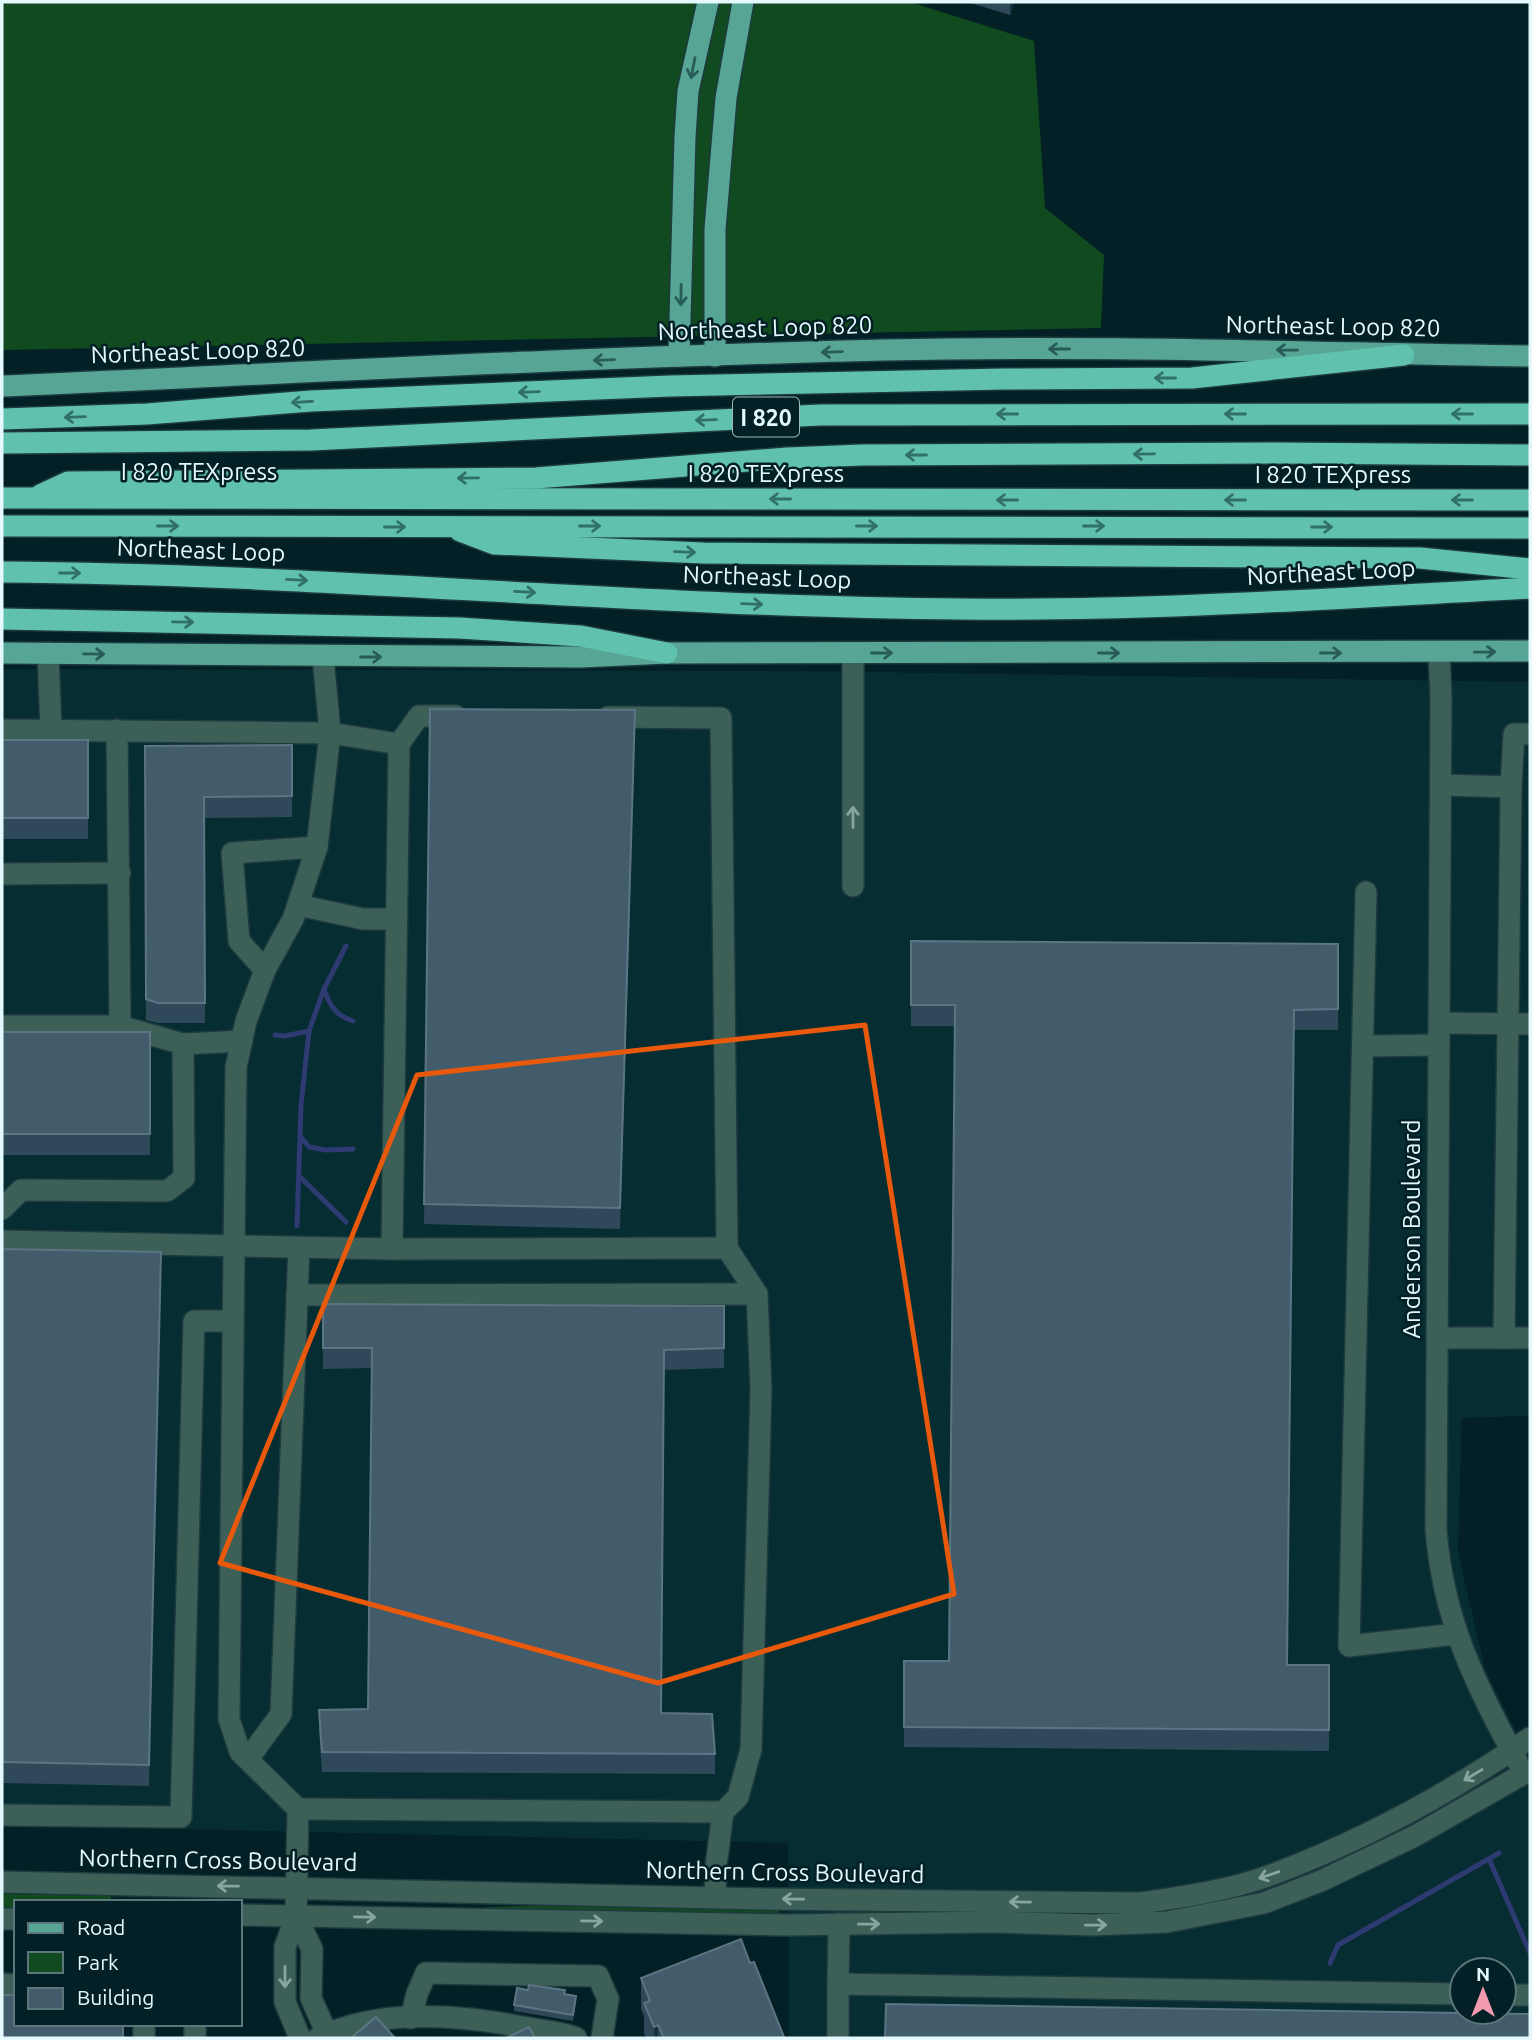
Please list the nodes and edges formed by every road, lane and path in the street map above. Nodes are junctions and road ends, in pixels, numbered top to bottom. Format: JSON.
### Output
{"nodes":[{"id":1,"x":708,"y":2,"type":"edge"},
{"id":2,"x":743,"y":2,"type":"edge"},
{"id":3,"x":683,"y":187,"type":"junction"},
{"id":4,"x":718,"y":187,"type":"junction"},
{"id":5,"x":1404,"y":355,"type":"junction"},
{"id":6,"x":679,"y":356,"type":"junction"},
{"id":7,"x":715,"y":356,"type":"junction"},
{"id":8,"x":1530,"y":356,"type":"edge"},
{"id":9,"x":2,"y":386,"type":"edge"},
{"id":10,"x":1530,"y":414,"type":"edge"},
{"id":11,"x":2,"y":419,"type":"edge"},
{"id":12,"x":2,"y":443,"type":"edge"},
{"id":13,"x":1530,"y":455,"type":"edge"},
{"id":14,"x":35,"y":497,"type":"junction"},
{"id":15,"x":2,"y":498,"type":"edge"},
{"id":16,"x":1530,"y":500,"type":"edge"},
{"id":17,"x":2,"y":526,"type":"edge"},
{"id":18,"x":449,"y":526,"type":"junction"},
{"id":19,"x":1530,"y":528,"type":"edge"},
{"id":20,"x":1530,"y":569,"type":"edge"},
{"id":21,"x":2,"y":572,"type":"edge"},
{"id":22,"x":1530,"y":588,"type":"edge"},
{"id":23,"x":2,"y":619,"type":"edge"},
{"id":24,"x":1530,"y":651,"type":"edge"},
{"id":25,"x":2,"y":653,"type":"edge"},
{"id":26,"x":48,"y":653,"type":"junction"},
{"id":27,"x":667,"y":653,"type":"junction"},
{"id":28,"x":853,"y":653,"type":"junction"},
{"id":29,"x":1439,"y":653,"type":"junction"},
{"id":30,"x":323,"y":656,"type":"junction"},
{"id":31,"x":474,"y":716,"type":"edge"},
{"id":32,"x":584,"y":717,"type":"edge"},
{"id":33,"x":2,"y":730,"type":"edge"},
{"id":34,"x":51,"y":730,"type":"junction"},
{"id":35,"x":117,"y":730,"type":"junction"},
{"id":36,"x":330,"y":733,"type":"junction"},
{"id":37,"x":1530,"y":734,"type":"edge"},
{"id":38,"x":399,"y":744,"type":"junction"},
{"id":39,"x":1441,"y":785,"type":"junction"},
{"id":40,"x":1511,"y":787,"type":"junction"},
{"id":41,"x":317,"y":847,"type":"junction"},
{"id":42,"x":120,"y":873,"type":"junction"},
{"id":43,"x":2,"y":874,"type":"edge"},
{"id":44,"x":853,"y":886,"type":"dead end"},
{"id":45,"x":1366,"y":892,"type":"dead end"},
{"id":46,"x":298,"y":905,"type":"junction"},
{"id":47,"x":397,"y":919,"type":"junction"},
{"id":48,"x":265,"y":970,"type":"junction"},
{"id":49,"x":1439,"y":1023,"type":"junction"},
{"id":50,"x":1508,"y":1024,"type":"junction"},
{"id":51,"x":1530,"y":1024,"type":"edge"},
{"id":52,"x":2,"y":1026,"type":"edge"},
{"id":53,"x":120,"y":1026,"type":"junction"},
{"id":54,"x":242,"y":1041,"type":"junction"},
{"id":55,"x":183,"y":1044,"type":"junction"},
{"id":56,"x":1439,"y":1045,"type":"junction"},
{"id":57,"x":1364,"y":1046,"type":"junction"},
{"id":58,"x":2,"y":1209,"type":"edge"},
{"id":59,"x":2,"y":1226,"type":"edge"},
{"id":60,"x":2,"y":1241,"type":"edge"},
{"id":61,"x":234,"y":1248,"type":"junction"},
{"id":62,"x":299,"y":1248,"type":"junction"},
{"id":63,"x":727,"y":1248,"type":"junction"},
{"id":64,"x":392,"y":1250,"type":"junction"},
{"id":65,"x":757,"y":1294,"type":"junction"},
{"id":66,"x":297,"y":1295,"type":"junction"},
{"id":67,"x":233,"y":1321,"type":"junction"},
{"id":68,"x":1437,"y":1338,"type":"junction"},
{"id":69,"x":1504,"y":1338,"type":"junction"},
{"id":70,"x":1530,"y":1338,"type":"edge"},
{"id":71,"x":1456,"y":1634,"type":"junction"},
{"id":72,"x":1530,"y":1738,"type":"edge"},
{"id":73,"x":1511,"y":1751,"type":"junction"},
{"id":74,"x":248,"y":1759,"type":"junction"},
{"id":75,"x":1528,"y":1777,"type":"edge"},
{"id":76,"x":298,"y":1809,"type":"junction"},
{"id":77,"x":723,"y":1812,"type":"junction"},
{"id":78,"x":2,"y":1815,"type":"edge"},
{"id":79,"x":2,"y":1882,"type":"edge"},
{"id":80,"x":296,"y":1888,"type":"junction"},
{"id":81,"x":715,"y":1898,"type":"junction"},
{"id":82,"x":242,"y":1916,"type":"edge"},
{"id":83,"x":296,"y":1916,"type":"junction"},
{"id":84,"x":839,"y":1924,"type":"junction"},
{"id":85,"x":838,"y":1984,"type":"junction"},
{"id":86,"x":1448,"y":1994,"type":"edge"},
{"id":87,"x":411,"y":2018,"type":"junction"},
{"id":88,"x":322,"y":2036,"type":"edge"},
{"id":89,"x":300,"y":2038,"type":"edge"},
{"id":90,"x":576,"y":2038,"type":"edge"},
{"id":91,"x":602,"y":2038,"type":"edge"},
{"id":92,"x":838,"y":2038,"type":"edge"}],
"edges":[{"from":1,"to":3,"type":"main road","one_way":true},
{"from":2,"to":4,"type":"main road"},
{"from":3,"to":4,"type":"main road"},
{"from":3,"to":6,"type":"main road","one_way":true},
{"from":4,"to":7,"type":"main road"},
{"from":5,"to":7,"type":"main road","name":"Northeast Loop 820","one_way":true},
{"from":5,"to":8,"type":"main road","name":"Northeast Loop 820"},
{"from":5,"to":11,"type":"highway","one_way":true},
{"from":6,"to":7,"type":"main road","name":"Northeast Loop 820"},
{"from":6,"to":9,"type":"main road","name":"Northeast Loop 820","one_way":true},
{"from":10,"to":12,"type":"highway","number":"I 820","one_way":true},
{"from":13,"to":14,"type":"highway","one_way":true},
{"from":14,"to":15,"type":"highway","name":"I 820 TEXpress"},
{"from":16,"to":14,"type":"highway","name":"I 820 TEXpress","one_way":true},
{"from":17,"to":18,"type":"highway","one_way":true},
{"from":18,"to":19,"type":"highway","one_way":true},
{"from":18,"to":20,"type":"highway","one_way":true},
{"from":21,"to":22,"type":"highway","name":"Northeast Loop","one_way":true},
{"from":23,"to":27,"type":"highway","one_way":true},
{"from":29,"to":24,"type":"main road","one_way":true},
{"from":25,"to":26,"type":"main road"},
{"from":26,"to":30,"type":"main road","one_way":true},
{"from":26,"to":34,"type":"street"},
{"from":27,"to":28,"type":"main road"},
{"from":30,"to":27,"type":"main road","one_way":true},
{"from":28,"to":29,"type":"main road","one_way":true},
{"from":44,"to":28,"type":"street","one_way":true},
{"from":29,"to":39,"type":"street","name":"Anderson Boulevard"},
{"from":30,"to":36,"type":"street"},
{"from":31,"to":38,"type":"street"},
{"from":32,"to":63,"type":"street"},
{"from":33,"to":34,"type":"street"},
{"from":34,"to":35,"type":"street"},
{"from":35,"to":36,"type":"street"},
{"from":35,"to":42,"type":"street"},
{"from":36,"to":38,"type":"street"},
{"from":36,"to":41,"type":"street"},
{"from":37,"to":40,"type":"street"},
{"from":38,"to":47,"type":"street"},
{"from":39,"to":40,"type":"street"},
{"from":39,"to":49,"type":"street","name":"Anderson Boulevard"},
{"from":40,"to":50,"type":"street"},
{"from":41,"to":46,"type":"street"},
{"from":41,"to":48,"type":"street"},
{"from":42,"to":43,"type":"street"},
{"from":42,"to":53,"type":"street"},
{"from":45,"to":57,"type":"street"},
{"from":46,"to":47,"type":"street"},
{"from":46,"to":48,"type":"street"},
{"from":47,"to":64,"type":"street"},
{"from":48,"to":54,"type":"street"},
{"from":49,"to":50,"type":"street"},
{"from":49,"to":56,"type":"street","name":"Anderson Boulevard"},
{"from":50,"to":51,"type":"street"},
{"from":50,"to":69,"type":"street"},
{"from":52,"to":53,"type":"street"},
{"from":53,"to":55,"type":"street"},
{"from":54,"to":55,"type":"street"},
{"from":54,"to":61,"type":"street"},
{"from":55,"to":58,"type":"street"},
{"from":56,"to":57,"type":"street"},
{"from":56,"to":68,"type":"street","name":"Anderson Boulevard"},
{"from":57,"to":71,"type":"street"},
{"from":59,"to":60,"type":"street"},
{"from":60,"to":61,"type":"street"},
{"from":61,"to":62,"type":"street"},
{"from":61,"to":67,"type":"street"},
{"from":62,"to":64,"type":"street"},
{"from":62,"to":66,"type":"street"},
{"from":63,"to":64,"type":"street"},
{"from":63,"to":65,"type":"street"},
{"from":65,"to":66,"type":"street"},
{"from":65,"to":77,"type":"street"},
{"from":66,"to":74,"type":"street"},
{"from":67,"to":74,"type":"street"},
{"from":67,"to":78,"type":"street"},
{"from":68,"to":69,"type":"street"},
{"from":68,"to":71,"type":"street","name":"Anderson Boulevard"},
{"from":69,"to":70,"type":"street"},
{"from":71,"to":73,"type":"street","name":"Anderson Boulevard"},
{"from":72,"to":73,"type":"street","name":"Northern Cross Boulevard"},
{"from":73,"to":75,"type":"street","name":"Anderson Boulevard"},
{"from":73,"to":81,"type":"street","name":"Northern Cross Boulevard","one_way":true},
{"from":74,"to":76,"type":"street"},
{"from":84,"to":75,"type":"street","name":"Northern Cross Boulevard","one_way":true},
{"from":76,"to":77,"type":"street"},
{"from":76,"to":80,"type":"street"},
{"from":77,"to":81,"type":"street"},
{"from":80,"to":79,"type":"street","name":"Northern Cross Boulevard","one_way":true},
{"from":80,"to":81,"type":"street","name":"Northern Cross Boulevard"},
{"from":80,"to":83,"type":"street"},
{"from":82,"to":83,"type":"street","name":"Northern Cross Boulevard"},
{"from":83,"to":84,"type":"street","name":"Northern Cross Boulevard","one_way":true},
{"from":83,"to":88,"type":"street"},
{"from":83,"to":89,"type":"street","one_way":true},
{"from":84,"to":85,"type":"street"},
{"from":85,"to":86,"type":"street"},
{"from":85,"to":92,"type":"street"},
{"from":87,"to":88,"type":"street"},
{"from":87,"to":90,"type":"street"},
{"from":87,"to":91,"type":"street"}]}
